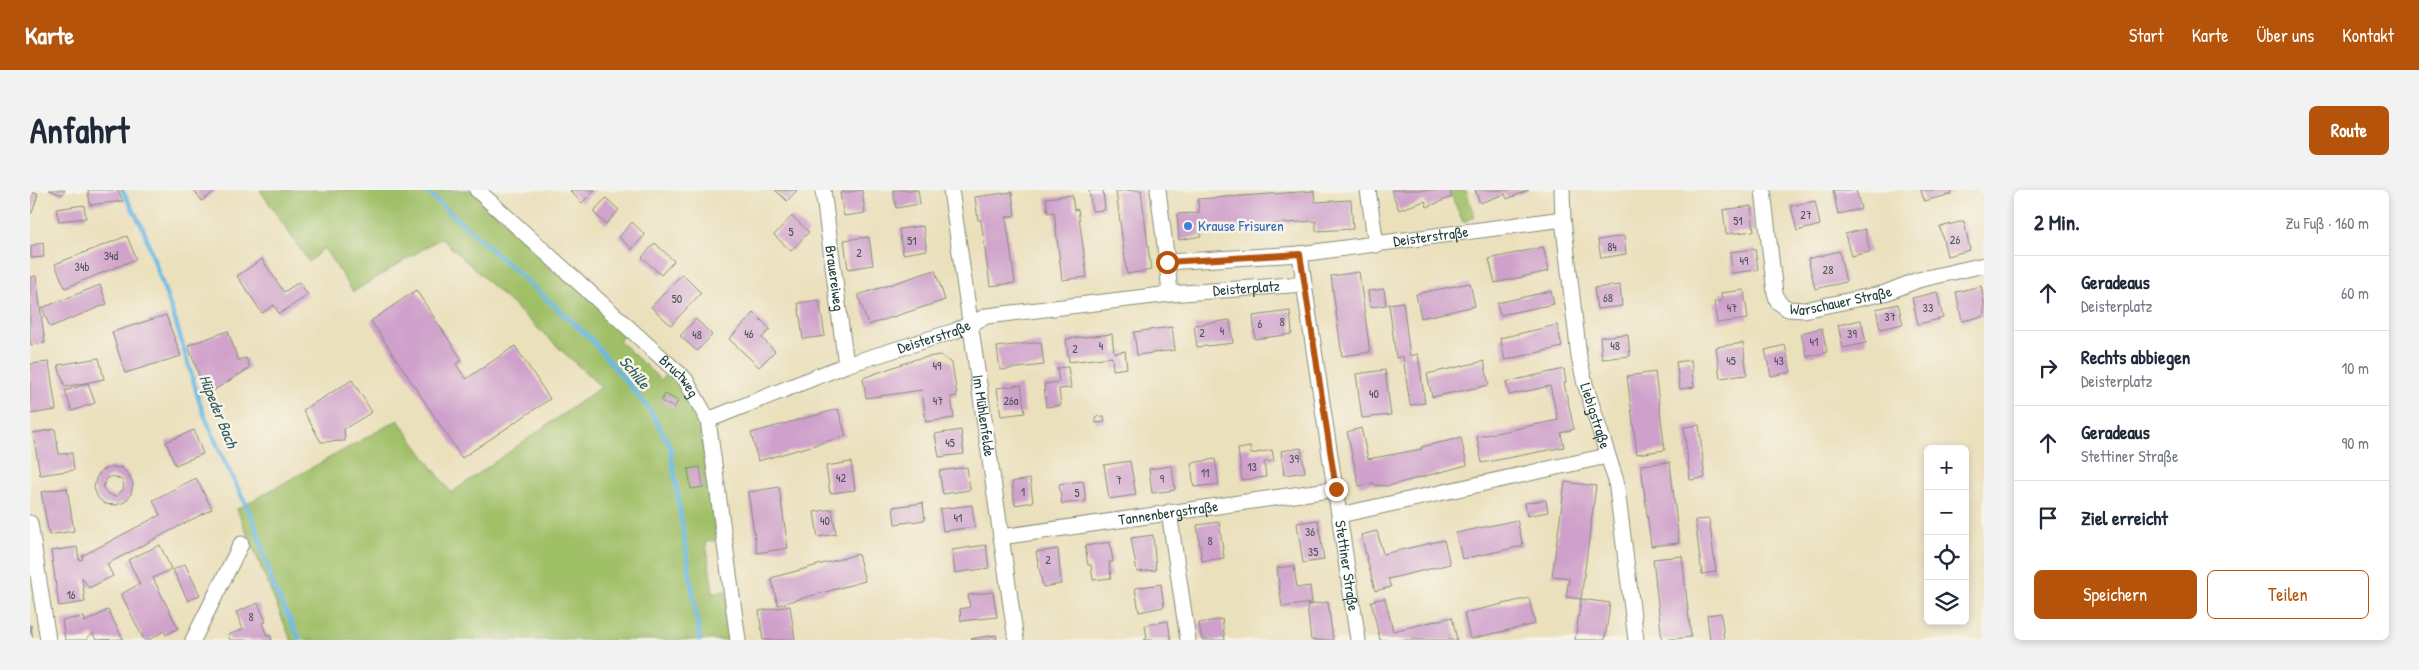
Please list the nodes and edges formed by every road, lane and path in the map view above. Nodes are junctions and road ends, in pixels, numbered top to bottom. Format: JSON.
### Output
{"nodes":[{"id":1,"x":477,"y":190,"type":"edge"},
{"id":2,"x":822,"y":190,"type":"edge"},
{"id":3,"x":950,"y":190,"type":"edge"},
{"id":4,"x":1158,"y":190,"type":"edge"},
{"id":5,"x":1368,"y":190,"type":"edge"},
{"id":6,"x":1562,"y":190,"type":"edge"},
{"id":7,"x":1763,"y":190,"type":"edge"},
{"id":8,"x":1563,"y":219,"type":"junction"},
{"id":9,"x":1376,"y":245,"type":"junction"},
{"id":10,"x":1300,"y":254,"type":"junction"},
{"id":11,"x":1167,"y":262,"type":"junction"},
{"id":12,"x":1984,"y":265,"type":"edge"},
{"id":13,"x":1304,"y":284,"type":"junction"},
{"id":14,"x":1170,"y":294,"type":"junction"},
{"id":15,"x":971,"y":324,"type":"junction"},
{"id":16,"x":846,"y":365,"type":"junction"},
{"id":17,"x":708,"y":420,"type":"junction"},
{"id":18,"x":1607,"y":456,"type":"junction"},
{"id":19,"x":1336,"y":489,"type":"junction"},
{"id":20,"x":1169,"y":512,"type":"junction"},
{"id":21,"x":1340,"y":515,"type":"junction"},
{"id":22,"x":30,"y":523,"type":"edge"},
{"id":23,"x":1001,"y":537,"type":"junction"},
{"id":24,"x":32,"y":544,"type":"edge"},
{"id":25,"x":241,"y":544,"type":"dead end"},
{"id":26,"x":48,"y":640,"type":"edge"},
{"id":27,"x":193,"y":640,"type":"edge"},
{"id":28,"x":738,"y":640,"type":"edge"},
{"id":29,"x":1016,"y":640,"type":"edge"},
{"id":30,"x":1188,"y":640,"type":"edge"},
{"id":31,"x":1358,"y":640,"type":"edge"},
{"id":32,"x":1636,"y":640,"type":"edge"}],
"edges":[{"from":1,"to":17,"type":"street","name":"Bruchweg"},
{"from":2,"to":16,"type":"street","name":"Brauereiweg"},
{"from":3,"to":15,"type":"street","name":"Im Mühlenfelde"},
{"from":4,"to":11,"type":"street"},
{"from":5,"to":9,"type":"street"},
{"from":6,"to":8,"type":"street","name":"Liebigstraße"},
{"from":7,"to":12,"type":"street","name":"Warschauer Straße"},
{"from":8,"to":9,"type":"street","name":"Deisterstraße"},
{"from":8,"to":18,"type":"street","name":"Liebigstraße"},
{"from":9,"to":10,"type":"street","name":"Deisterstraße"},
{"from":10,"to":11,"type":"street","name":"Deisterplatz"},
{"from":10,"to":13,"type":"street"},
{"from":11,"to":14,"type":"street"},
{"from":13,"to":14,"type":"street","name":"Deisterplatz"},
{"from":13,"to":19,"type":"street","name":"Stettiner Straße"},
{"from":14,"to":15,"type":"street","name":"Deisterstraße"},
{"from":15,"to":16,"type":"street","name":"Deisterstraße"},
{"from":15,"to":23,"type":"street","name":"Im Mühlenfelde"},
{"from":16,"to":17,"type":"street","name":"Deisterstraße"},
{"from":17,"to":28,"type":"street","name":"Bruchweg"},
{"from":18,"to":21,"type":"street"},
{"from":18,"to":32,"type":"street","name":"Liebigstraße"},
{"from":19,"to":20,"type":"street","name":"Tannenbergstraße"},
{"from":19,"to":21,"type":"street","name":"Stettiner Straße"},
{"from":20,"to":23,"type":"street","name":"Tannenbergstraße"},
{"from":20,"to":30,"type":"street"},
{"from":21,"to":31,"type":"street","name":"Stettiner Straße"},
{"from":22,"to":24,"type":"street"},
{"from":23,"to":29,"type":"street","name":"Im Mühlenfelde"},
{"from":24,"to":26,"type":"street"},
{"from":25,"to":27,"type":"street"}]}
